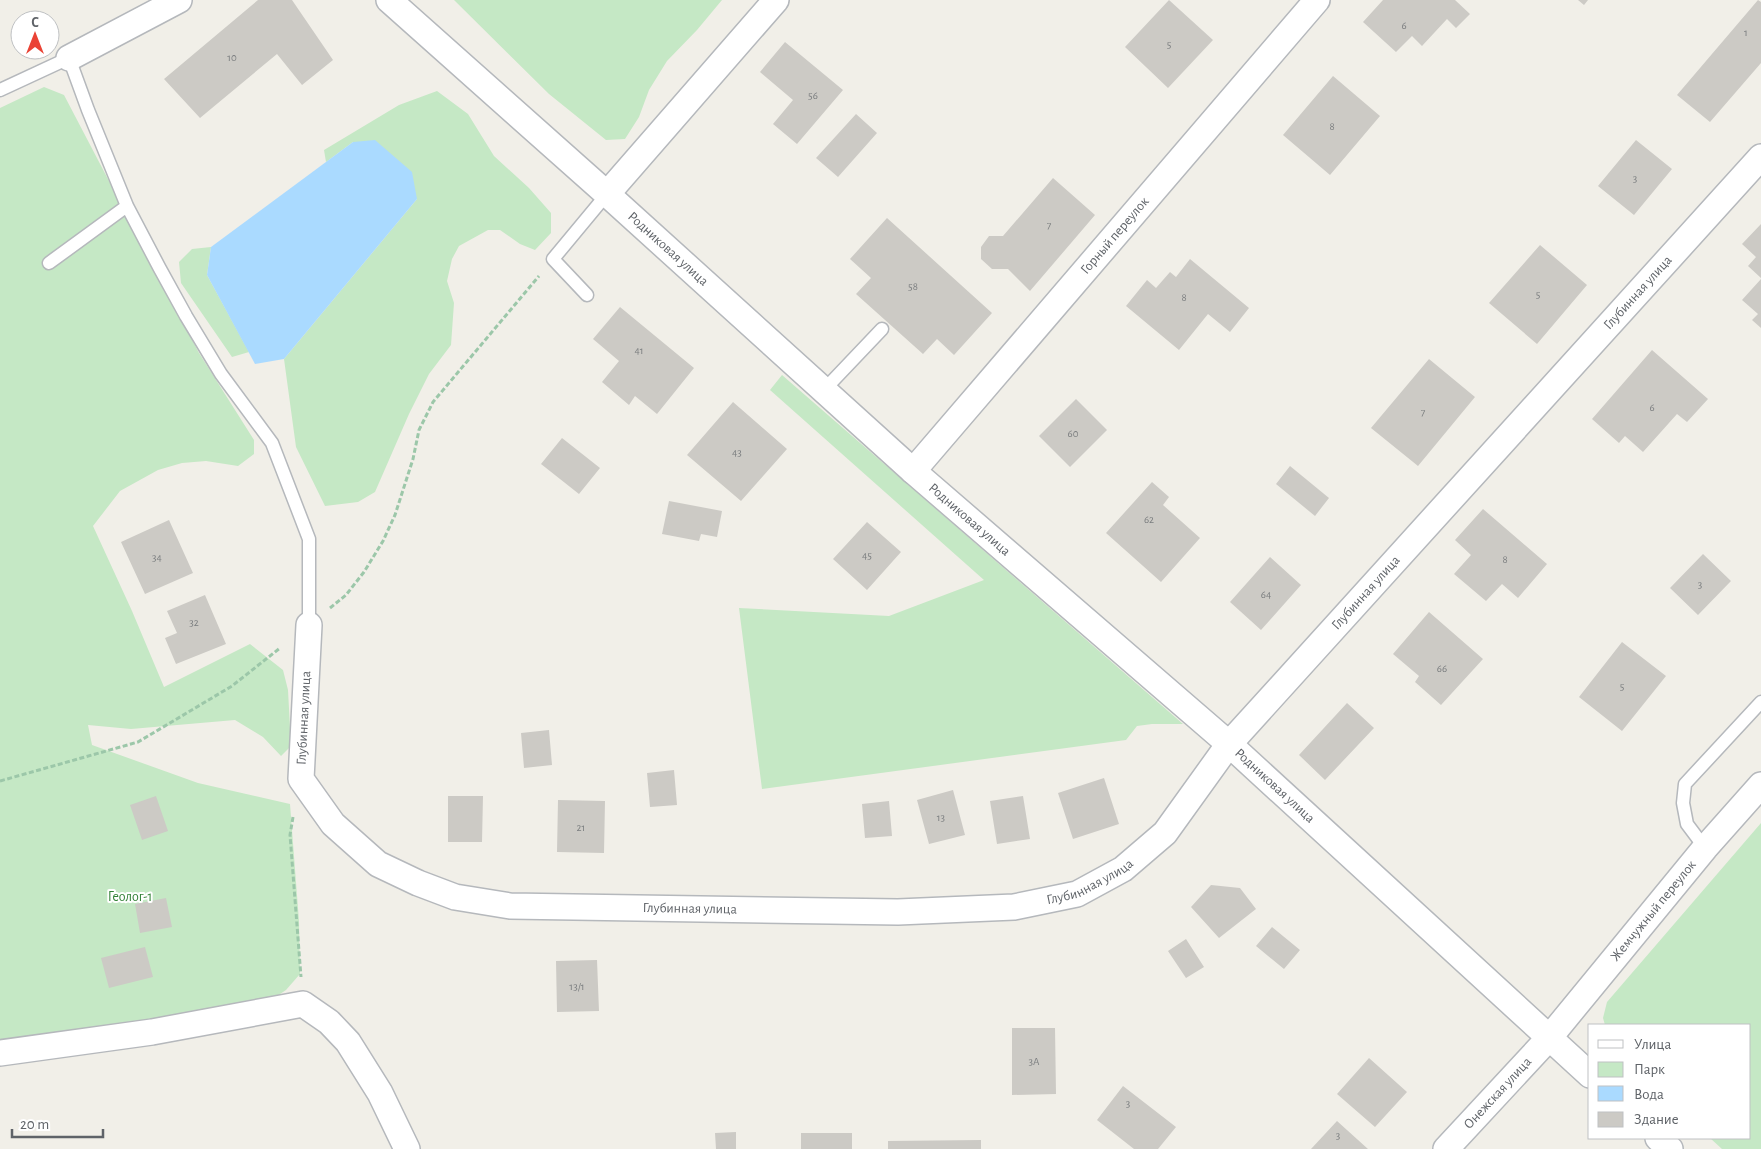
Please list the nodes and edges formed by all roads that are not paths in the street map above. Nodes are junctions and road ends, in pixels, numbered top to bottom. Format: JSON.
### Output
{"nodes":[{"id":1,"x":178,"y":0,"type":"edge"},
{"id":2,"x":389,"y":0,"type":"edge"},
{"id":3,"x":776,"y":0,"type":"edge"},
{"id":4,"x":1317,"y":0,"type":"edge"},
{"id":5,"x":69,"y":58,"type":"junction"},
{"id":6,"x":0,"y":90,"type":"edge"},
{"id":7,"x":1761,"y":157,"type":"edge"},
{"id":8,"x":607,"y":194,"type":"junction"},
{"id":9,"x":127,"y":206,"type":"junction"},
{"id":10,"x":49,"y":263,"type":"dead end"},
{"id":11,"x":587,"y":296,"type":"dead end"},
{"id":12,"x":882,"y":329,"type":"dead end"},
{"id":13,"x":824,"y":390,"type":"junction"},
{"id":14,"x":913,"y":471,"type":"junction"},
{"id":15,"x":309,"y":625,"type":"joint"},
{"id":16,"x":1761,"y":702,"type":"edge"},
{"id":17,"x":1229,"y":744,"type":"junction"},
{"id":18,"x":1761,"y":785,"type":"edge"},
{"id":19,"x":1705,"y":848,"type":"junction"},
{"id":20,"x":1549,"y":1038,"type":"junction"},
{"id":21,"x":0,"y":1053,"type":"edge"},
{"id":22,"x":1588,"y":1073,"type":"edge"},
{"id":23,"x":1659,"y":1139,"type":"edge"},
{"id":24,"x":407,"y":1149,"type":"edge"},
{"id":25,"x":1446,"y":1149,"type":"edge"},
{"id":26,"x":1670,"y":1149,"type":"edge"}],
"edges":[{"from":1,"to":5,"type":"street"},
{"from":2,"to":8,"type":"street","name":"Родниковая улица"},
{"from":3,"to":8,"type":"street"},
{"from":4,"to":14,"type":"street","name":"Горный переулок"},
{"from":5,"to":6,"type":"lane"},
{"from":5,"to":9,"type":"lane"},
{"from":7,"to":17,"type":"street","name":"Глубинная улица"},
{"from":8,"to":11,"type":"lane"},
{"from":8,"to":13,"type":"street","name":"Родниковая улица"},
{"from":9,"to":10,"type":"lane"},
{"from":9,"to":15,"type":"lane"},
{"from":12,"to":13,"type":"lane"},
{"from":13,"to":14,"type":"street","name":"Родниковая улица"},
{"from":14,"to":17,"type":"street","name":"Родниковая улица"},
{"from":15,"to":17,"type":"street","name":"Глубинная улица"},
{"from":16,"to":19,"type":"lane"},
{"from":17,"to":20,"type":"street","name":"Родниковая улица"},
{"from":18,"to":19,"type":"street","name":"Жемчужный переулок"},
{"from":19,"to":20,"type":"street","name":"Жемчужный переулок"},
{"from":20,"to":22,"type":"street","name":"Родниковая улица"},
{"from":20,"to":25,"type":"street","name":"Онежская улица"},
{"from":21,"to":24,"type":"street"},
{"from":23,"to":26,"type":"street"}]}
